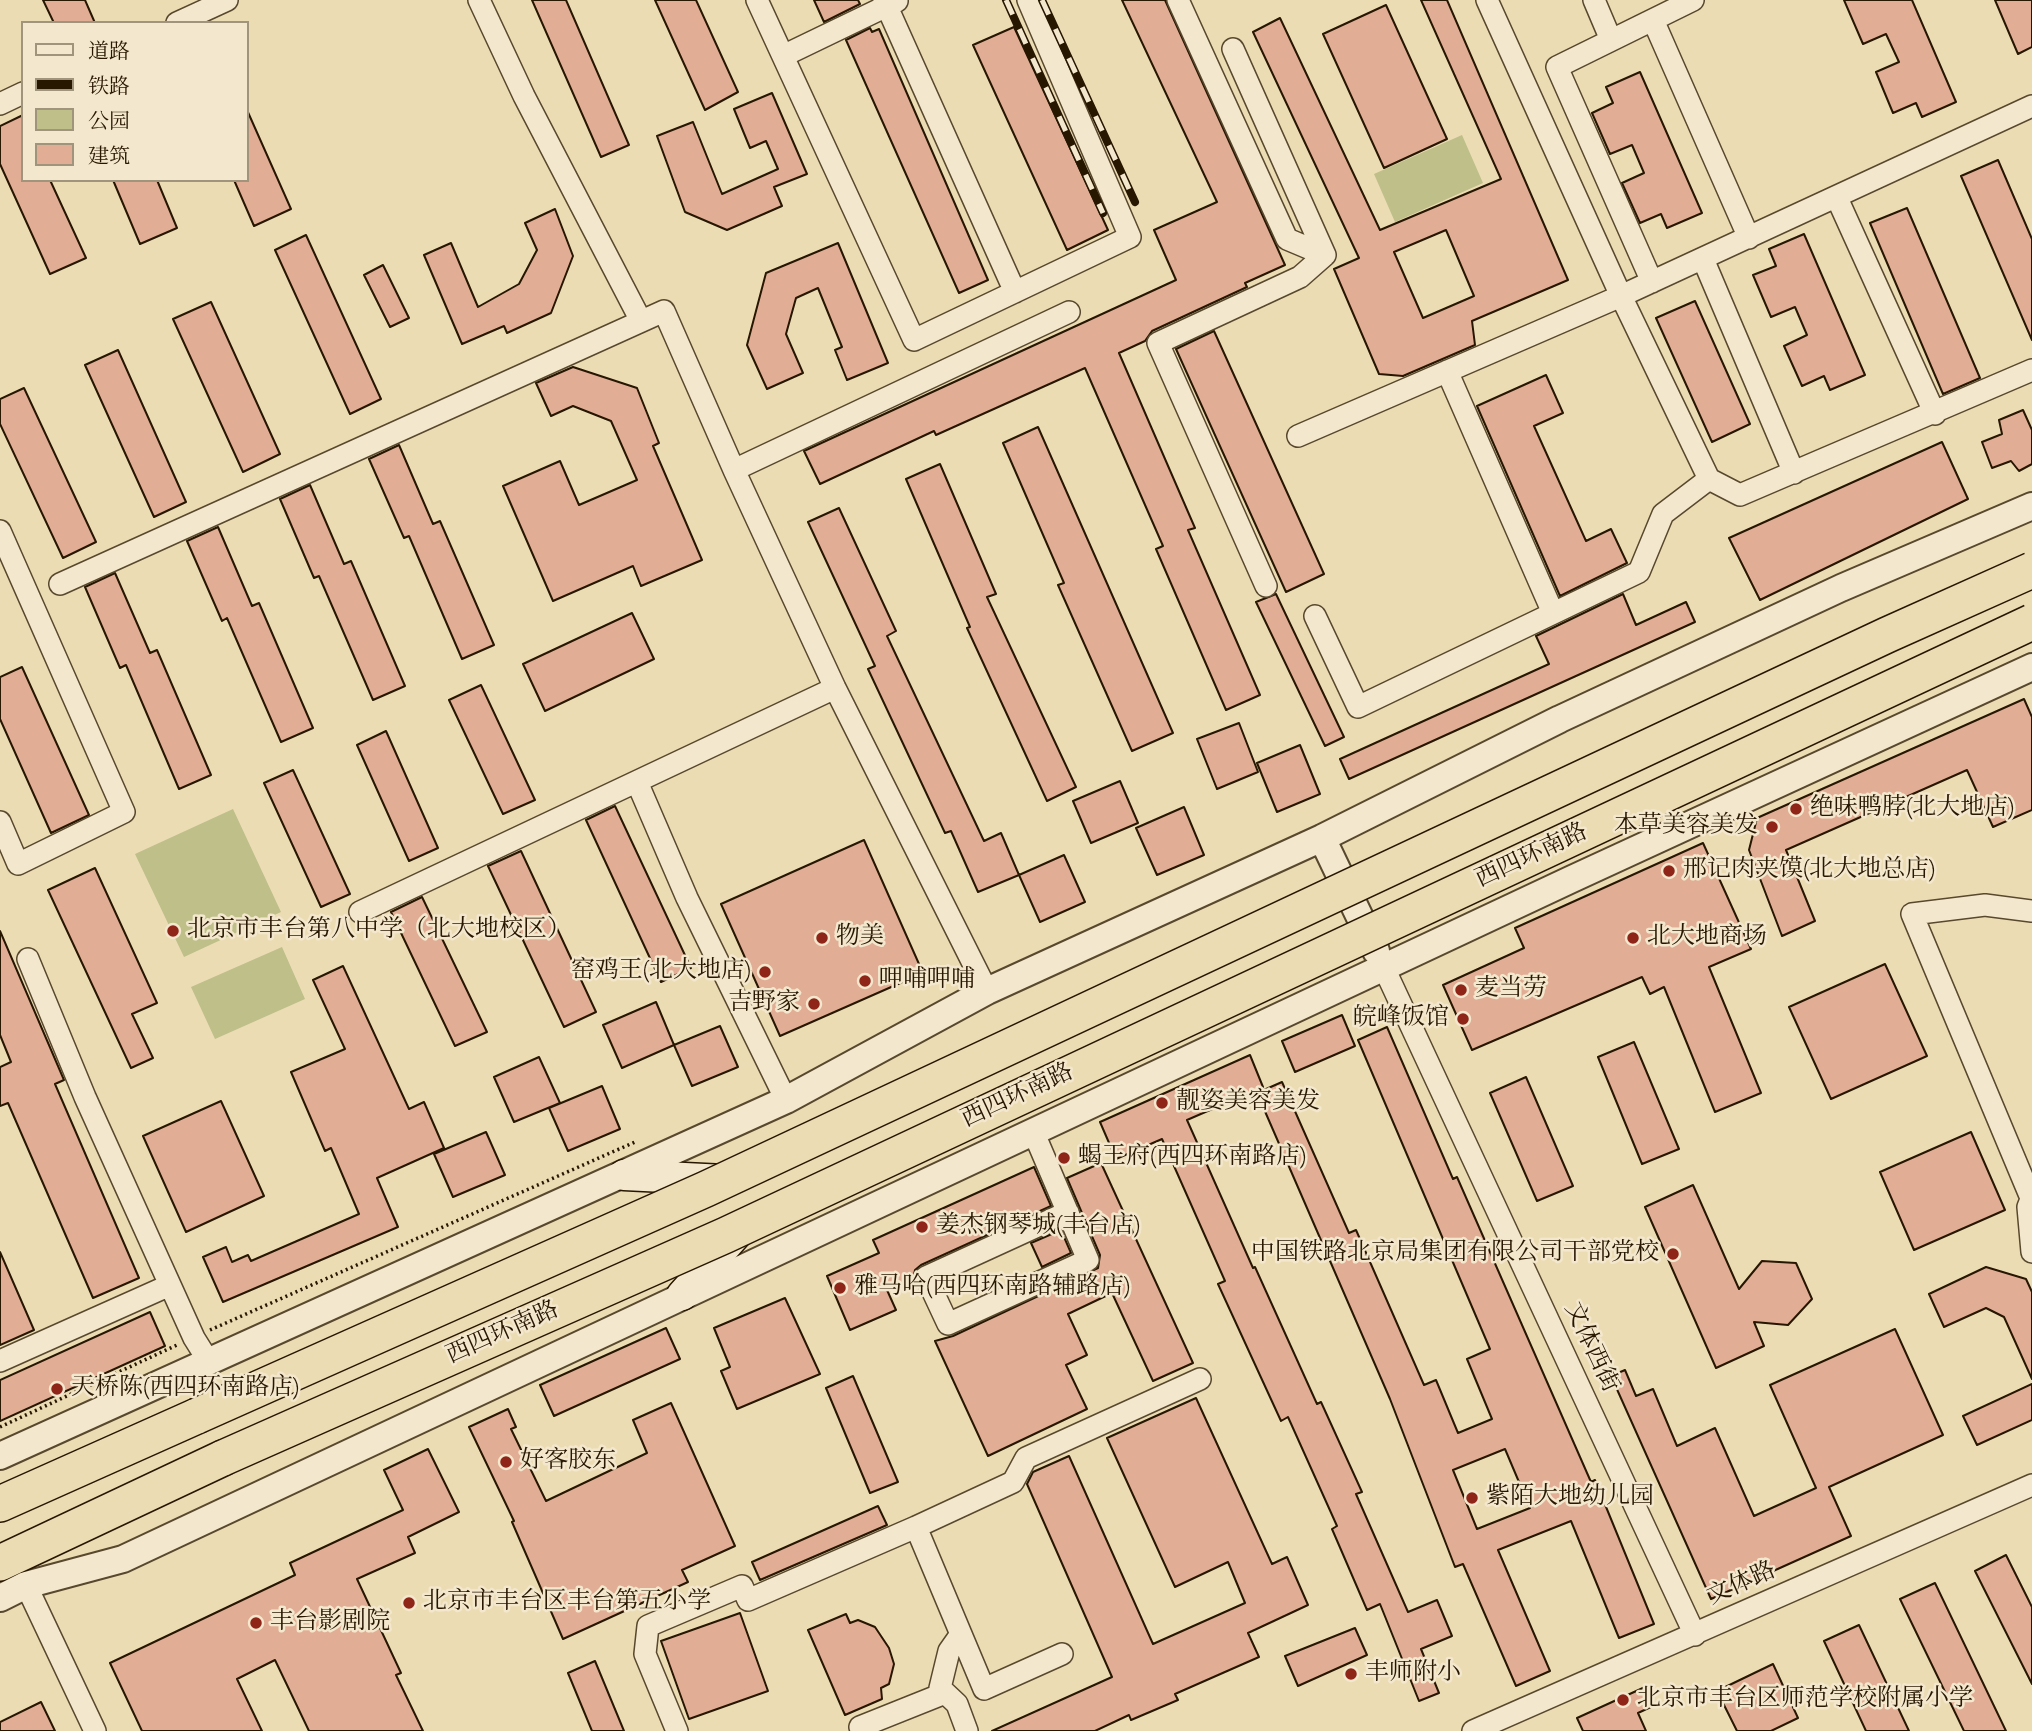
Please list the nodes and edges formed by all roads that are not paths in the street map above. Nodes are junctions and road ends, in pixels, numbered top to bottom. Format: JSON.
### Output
{"nodes":[{"id":1,"x":227,"y":0,"type":"edge"},
{"id":2,"x":479,"y":0,"type":"edge"},
{"id":3,"x":757,"y":0,"type":"edge"},
{"id":4,"x":1028,"y":0,"type":"edge"},
{"id":5,"x":1178,"y":0,"type":"edge"},
{"id":6,"x":1486,"y":0,"type":"edge"},
{"id":7,"x":1594,"y":0,"type":"edge"},
{"id":8,"x":1693,"y":0,"type":"edge"},
{"id":9,"x":890,"y":2,"type":"edge"},
{"id":10,"x":1653,"y":20,"type":"junction"},
{"id":11,"x":181,"y":21,"type":"edge"},
{"id":12,"x":1611,"y":40,"type":"junction"},
{"id":13,"x":1233,"y":49,"type":"dead end"},
{"id":14,"x":783,"y":56,"type":"junction"},
{"id":15,"x":21,"y":94,"type":"edge"},
{"id":16,"x":0,"y":104,"type":"edge"},
{"id":17,"x":2032,"y":106,"type":"edge"},
{"id":18,"x":1837,"y":198,"type":"junction"},
{"id":19,"x":1749,"y":238,"type":"junction"},
{"id":20,"x":1325,"y":255,"type":"junction"},
{"id":21,"x":1703,"y":259,"type":"junction"},
{"id":22,"x":1652,"y":282,"type":"junction"},
{"id":23,"x":1015,"y":292,"type":"junction"},
{"id":24,"x":1621,"y":296,"type":"junction"},
{"id":25,"x":1069,"y":312,"type":"dead end"},
{"id":26,"x":640,"y":321,"type":"junction"},
{"id":27,"x":2032,"y":370,"type":"edge"},
{"id":28,"x":1447,"y":371,"type":"junction"},
{"id":29,"x":1935,"y":414,"type":"junction"},
{"id":30,"x":1298,"y":436,"type":"dead end"},
{"id":31,"x":734,"y":470,"type":"junction"},
{"id":32,"x":1794,"y":473,"type":"junction"},
{"id":33,"x":1709,"y":479,"type":"junction"},
{"id":34,"x":2032,"y":506,"type":"edge"},
{"id":35,"x":0,"y":531,"type":"edge"},
{"id":36,"x":2032,"y":570,"type":"edge"},
{"id":37,"x":60,"y":584,"type":"dead end"},
{"id":38,"x":1266,"y":586,"type":"dead end"},
{"id":39,"x":1996,"y":586,"type":"joint"},
{"id":40,"x":1553,"y":614,"type":"junction"},
{"id":41,"x":1315,"y":616,"type":"dead end"},
{"id":42,"x":2019,"y":628,"type":"edge"},
{"id":43,"x":2032,"y":667,"type":"edge"},
{"id":44,"x":835,"y":688,"type":"junction"},
{"id":45,"x":637,"y":782,"type":"junction"},
{"id":46,"x":0,"y":822,"type":"edge"},
{"id":47,"x":1322,"y":838,"type":"junction"},
{"id":48,"x":1342,"y":890,"type":"junction"},
{"id":49,"x":2032,"y":911,"type":"edge"},
{"id":50,"x":360,"y":912,"type":"dead end"},
{"id":51,"x":1368,"y":933,"type":"junction"},
{"id":52,"x":28,"y":960,"type":"dead end"},
{"id":53,"x":1384,"y":968,"type":"junction"},
{"id":54,"x":987,"y":991,"type":"junction"},
{"id":55,"x":786,"y":1100,"type":"junction"},
{"id":56,"x":1033,"y":1131,"type":"junction"},
{"id":57,"x":624,"y":1175,"type":"junction"},
{"id":58,"x":2032,"y":1198,"type":"edge"},
{"id":59,"x":1068,"y":1212,"type":"junction"},
{"id":60,"x":2032,"y":1252,"type":"edge"},
{"id":61,"x":170,"y":1284,"type":"junction"},
{"id":62,"x":682,"y":1295,"type":"junction"},
{"id":63,"x":0,"y":1361,"type":"edge"},
{"id":64,"x":209,"y":1362,"type":"junction"},
{"id":65,"x":1200,"y":1379,"type":"dead end"},
{"id":66,"x":0,"y":1456,"type":"edge"},
{"id":67,"x":2032,"y":1485,"type":"edge"},
{"id":68,"x":0,"y":1504,"type":"edge"},
{"id":69,"x":915,"y":1527,"type":"junction"},
{"id":70,"x":0,"y":1563,"type":"edge"},
{"id":71,"x":26,"y":1586,"type":"junction"},
{"id":72,"x":0,"y":1598,"type":"edge"},
{"id":73,"x":961,"y":1634,"type":"junction"},
{"id":74,"x":1695,"y":1635,"type":"junction"},
{"id":75,"x":1062,"y":1654,"type":"dead end"},
{"id":76,"x":945,"y":1693,"type":"junction"},
{"id":77,"x":95,"y":1731,"type":"edge"},
{"id":78,"x":677,"y":1731,"type":"edge"},
{"id":79,"x":862,"y":1731,"type":"edge"},
{"id":80,"x":967,"y":1731,"type":"edge"},
{"id":81,"x":1472,"y":1731,"type":"edge"}],
"edges":[{"from":1,"to":11,"type":"street"},
{"from":2,"to":26,"type":"street"},
{"from":3,"to":14,"type":"street"},
{"from":4,"to":23,"type":"street"},
{"from":5,"to":20,"type":"street"},
{"from":6,"to":24,"type":"street"},
{"from":7,"to":12,"type":"street"},
{"from":8,"to":10,"type":"street"},
{"from":9,"to":14,"type":"street"},
{"from":9,"to":23,"type":"street"},
{"from":10,"to":12,"type":"street"},
{"from":10,"to":19,"type":"street"},
{"from":12,"to":22,"type":"street"},
{"from":13,"to":20,"type":"street"},
{"from":14,"to":23,"type":"street"},
{"from":15,"to":16,"type":"street"},
{"from":17,"to":18,"type":"street"},
{"from":18,"to":19,"type":"street"},
{"from":18,"to":29,"type":"street"},
{"from":19,"to":21,"type":"street"},
{"from":20,"to":38,"type":"street"},
{"from":21,"to":22,"type":"street"},
{"from":21,"to":32,"type":"street"},
{"from":22,"to":24,"type":"street"},
{"from":24,"to":28,"type":"street"},
{"from":24,"to":33,"type":"street"},
{"from":25,"to":31,"type":"street"},
{"from":26,"to":31,"type":"street"},
{"from":26,"to":37,"type":"street"},
{"from":27,"to":29,"type":"street"},
{"from":28,"to":30,"type":"street"},
{"from":28,"to":40,"type":"street"},
{"from":29,"to":32,"type":"street"},
{"from":31,"to":44,"type":"street"},
{"from":32,"to":33,"type":"street"},
{"from":33,"to":40,"type":"street"},
{"from":34,"to":47,"type":"street","name":"西四环南路"},
{"from":35,"to":46,"type":"street"},
{"from":36,"to":39,"type":"main road","name":"西四环南路"},
{"from":39,"to":48,"type":"highway","name":"西四环南路","bridge":true},
{"from":40,"to":41,"type":"street"},
{"from":42,"to":51,"type":"main road","name":"西四环南路"},
{"from":42,"to":70,"type":"highway","name":"西四环南路","bridge":true},
{"from":43,"to":53,"type":"street","name":"西四环南路"},
{"from":44,"to":45,"type":"street"},
{"from":44,"to":54,"type":"street"},
{"from":45,"to":50,"type":"street"},
{"from":45,"to":55,"type":"street"},
{"from":47,"to":48,"type":"street"},
{"from":47,"to":54,"type":"street","name":"西四环南路"},
{"from":48,"to":51,"type":"street"},
{"from":48,"to":57,"type":"main road","name":"西四环南路"},
{"from":48,"to":68,"type":"highway","name":"西四环南路","bridge":true},
{"from":49,"to":58,"type":"street"},
{"from":51,"to":53,"type":"street"},
{"from":51,"to":62,"type":"main road","name":"西四环南路"},
{"from":52,"to":61,"type":"street"},
{"from":53,"to":56,"type":"street","name":"西四环南路"},
{"from":53,"to":74,"type":"street","name":"文体西街"},
{"from":54,"to":55,"type":"street","name":"西四环南路"},
{"from":55,"to":57,"type":"street","name":"西四环南路"},
{"from":56,"to":59,"type":"street"},
{"from":56,"to":62,"type":"street","name":"西四环南路"},
{"from":57,"to":64,"type":"street","name":"西四环南路"},
{"from":58,"to":60,"type":"street"},
{"from":59,"to":59,"type":"street"},
{"from":61,"to":63,"type":"street"},
{"from":61,"to":64,"type":"street"},
{"from":62,"to":71,"type":"street","name":"西四环南路"},
{"from":64,"to":66,"type":"street","name":"西四环南路"},
{"from":65,"to":69,"type":"street"},
{"from":67,"to":74,"type":"street","name":"文体路"},
{"from":69,"to":73,"type":"street"},
{"from":69,"to":78,"type":"street"},
{"from":71,"to":72,"type":"street","name":"西四环南路"},
{"from":71,"to":77,"type":"street"},
{"from":73,"to":75,"type":"street"},
{"from":73,"to":76,"type":"street"},
{"from":74,"to":81,"type":"street","name":"文体路"},
{"from":76,"to":79,"type":"street"},
{"from":76,"to":80,"type":"street"}]}
